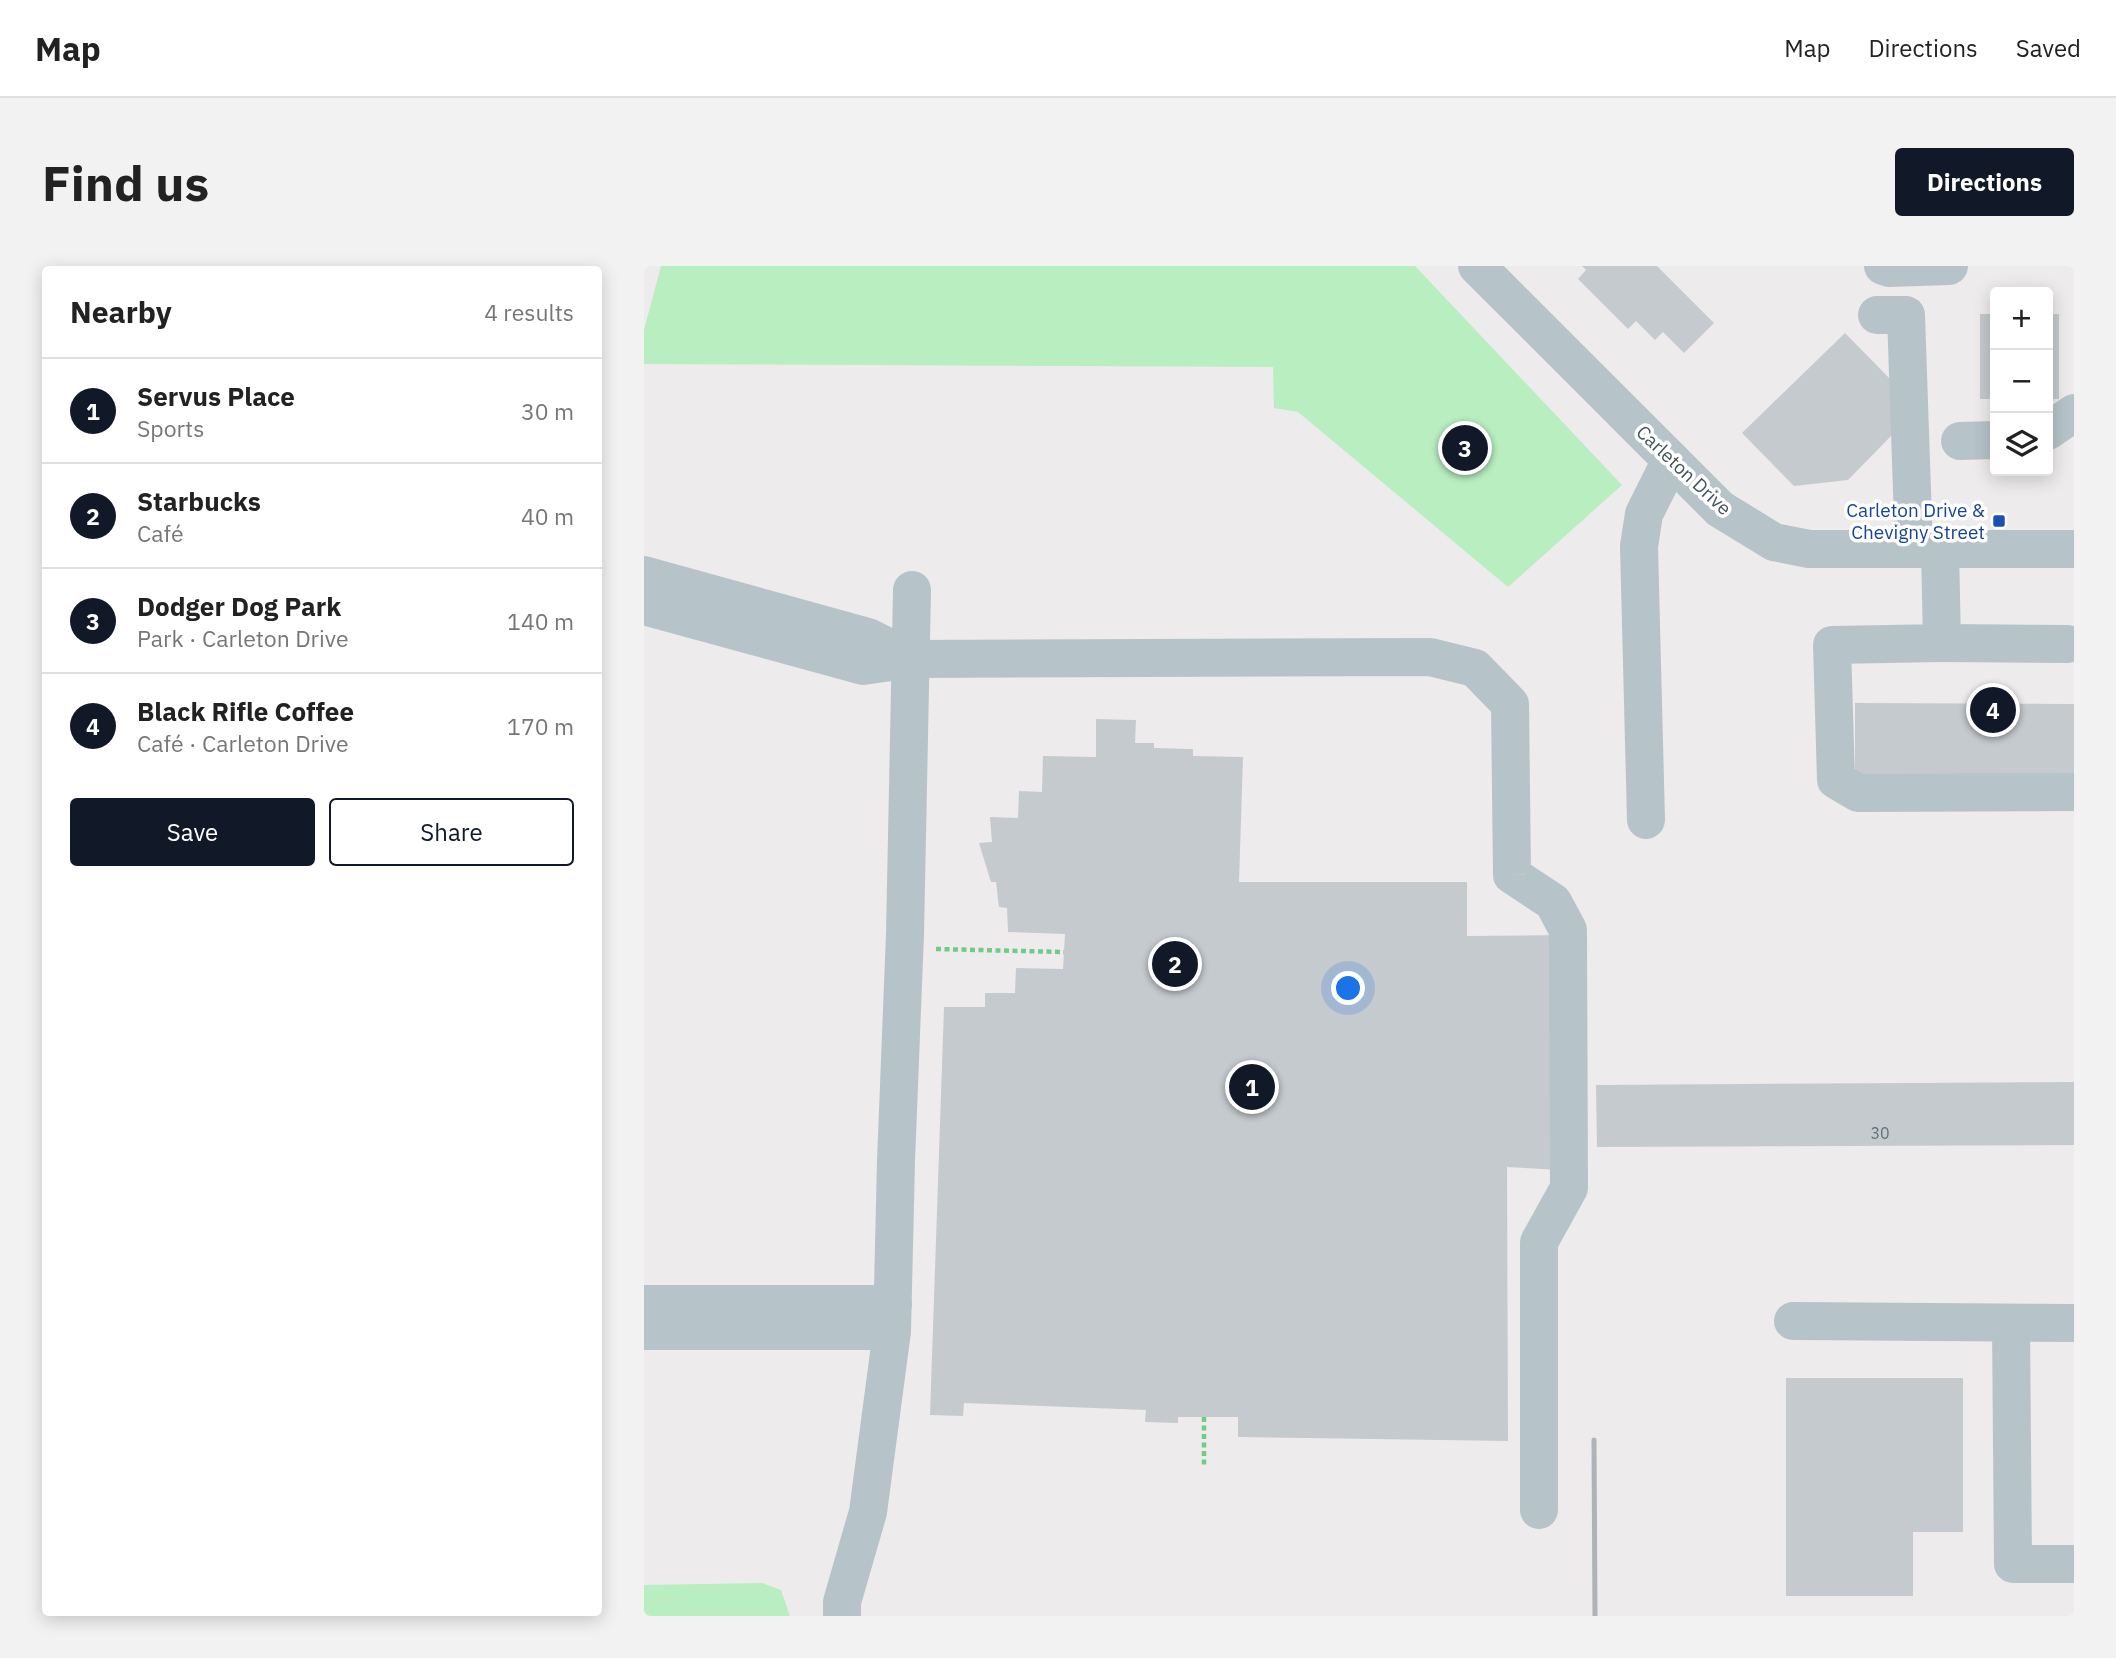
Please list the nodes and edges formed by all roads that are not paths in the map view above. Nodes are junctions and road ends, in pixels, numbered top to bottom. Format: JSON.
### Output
{"nodes":[{"id":1,"x":1477,"y":266,"type":"edge"},
{"id":2,"x":1882,"y":266,"type":"edge"},
{"id":3,"x":1949,"y":266,"type":"edge"},
{"id":4,"x":1877,"y":315,"type":"dead end"},
{"id":5,"x":2074,"y":413,"type":"edge"},
{"id":6,"x":2053,"y":428,"type":"edge"},
{"id":7,"x":1671,"y":460,"type":"junction"},
{"id":8,"x":1927,"y":549,"type":"junction"},
{"id":9,"x":2074,"y":549,"type":"edge"},
{"id":10,"x":644,"y":575,"type":"edge"},
{"id":11,"x":912,"y":590,"type":"dead end"},
{"id":12,"x":644,"y":606,"type":"edge"},
{"id":13,"x":1942,"y":643,"type":"junction"},
{"id":14,"x":2067,"y":644,"type":"dead end"},
{"id":15,"x":912,"y":659,"type":"junction"},
{"id":16,"x":2074,"y":792,"type":"edge"},
{"id":17,"x":1646,"y":820,"type":"dead end"},
{"id":18,"x":644,"y":1304,"type":"edge"},
{"id":19,"x":893,"y":1318,"type":"junction"},
{"id":20,"x":1793,"y":1321,"type":"dead end"},
{"id":21,"x":2074,"y":1322,"type":"edge"},
{"id":22,"x":2011,"y":1323,"type":"junction"},
{"id":23,"x":644,"y":1331,"type":"edge"},
{"id":24,"x":1539,"y":1510,"type":"dead end"},
{"id":25,"x":2074,"y":1564,"type":"edge"},
{"id":26,"x":842,"y":1616,"type":"edge"}],
"edges":[{"from":1,"to":7,"type":"street","name":"Carleton Drive"},
{"from":2,"to":3,"type":"street"},
{"from":4,"to":8,"type":"street"},
{"from":5,"to":6,"type":"street"},
{"from":7,"to":8,"type":"street","name":"Carleton Drive"},
{"from":7,"to":17,"type":"street"},
{"from":8,"to":9,"type":"street","name":"Carleton Drive"},
{"from":8,"to":13,"type":"street"},
{"from":10,"to":15,"type":"street"},
{"from":11,"to":15,"type":"street"},
{"from":12,"to":15,"type":"street"},
{"from":13,"to":14,"type":"street"},
{"from":13,"to":16,"type":"street"},
{"from":15,"to":19,"type":"street"},
{"from":15,"to":24,"type":"street"},
{"from":18,"to":19,"type":"street"},
{"from":19,"to":23,"type":"street"},
{"from":19,"to":26,"type":"street"},
{"from":20,"to":22,"type":"street"},
{"from":21,"to":22,"type":"street"},
{"from":22,"to":25,"type":"street"}]}
